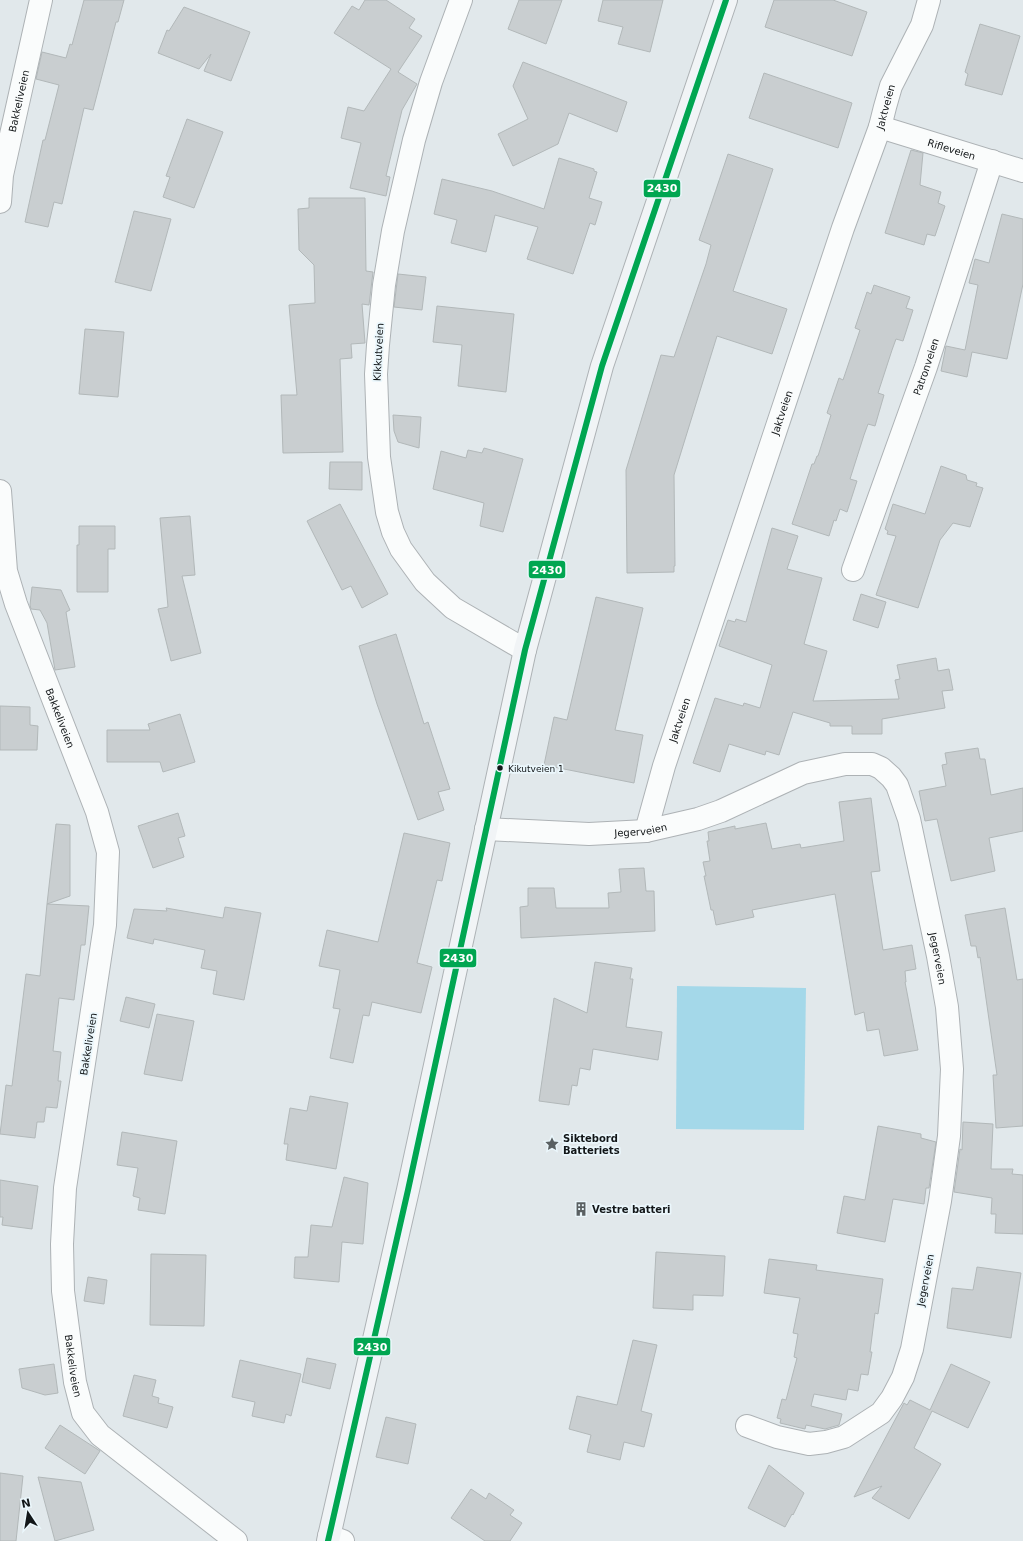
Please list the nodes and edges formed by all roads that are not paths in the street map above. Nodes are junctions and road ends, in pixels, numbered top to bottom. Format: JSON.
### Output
{"nodes":[{"id":1,"x":41,"y":0,"type":"edge"},
{"id":2,"x":461,"y":0,"type":"edge"},
{"id":3,"x":726,"y":0,"type":"edge"},
{"id":4,"x":929,"y":0,"type":"edge"},
{"id":5,"x":880,"y":127,"type":"junction"},
{"id":6,"x":992,"y":161,"type":"junction"},
{"id":7,"x":1023,"y":171,"type":"edge"},
{"id":8,"x":0,"y":202,"type":"edge"},
{"id":9,"x":0,"y":491,"type":"edge"},
{"id":10,"x":853,"y":570,"type":"dead end"},
{"id":11,"x":525,"y":650,"type":"junction"},
{"id":12,"x":486,"y":829,"type":"junction"},
{"id":13,"x":646,"y":831,"type":"junction"},
{"id":14,"x":747,"y":1426,"type":"dead end"},
{"id":15,"x":334,"y":1539,"type":"edge"},
{"id":16,"x":236,"y":1541,"type":"edge"}],
"edges":[{"from":1,"to":8,"type":"street","name":"Bakkeliveien"},
{"from":2,"to":11,"type":"street","name":"Kikkutveien"},
{"from":3,"to":11,"type":"street"},
{"from":4,"to":5,"type":"street","name":"Jaktveien"},
{"from":5,"to":6,"type":"street","name":"Rifleveien"},
{"from":5,"to":13,"type":"street","name":"Jaktveien"},
{"from":6,"to":7,"type":"street","name":"Rifleveien"},
{"from":6,"to":10,"type":"street","name":"Patronveien"},
{"from":9,"to":16,"type":"street","name":"Bakkeliveien"},
{"from":11,"to":12,"type":"street"},
{"from":12,"to":13,"type":"street","name":"Jegerveien"},
{"from":12,"to":15,"type":"street"},
{"from":13,"to":14,"type":"street","name":"Jegerveien"}]}
